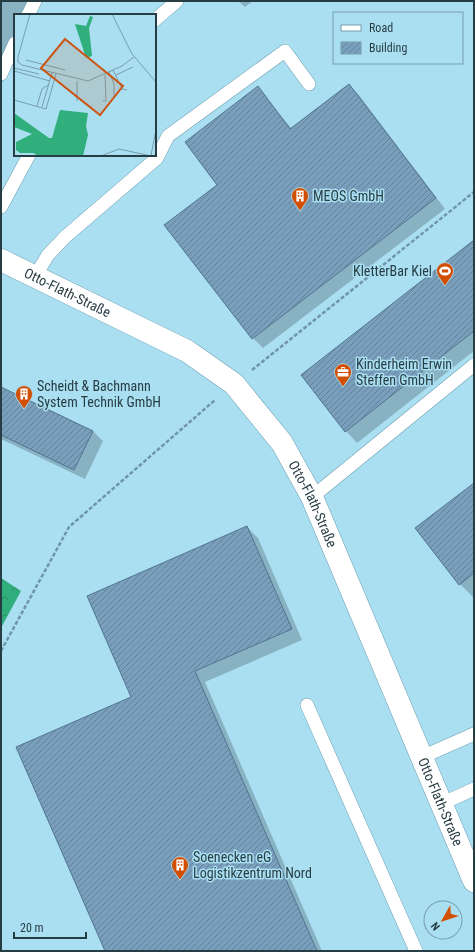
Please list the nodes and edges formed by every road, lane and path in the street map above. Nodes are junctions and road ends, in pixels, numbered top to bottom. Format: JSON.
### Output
{"nodes":[{"id":1,"x":35,"y":1,"type":"edge"},
{"id":2,"x":177,"y":1,"type":"edge"},
{"id":3,"x":28,"y":14,"type":"edge"},
{"id":4,"x":156,"y":19,"type":"edge"},
{"id":5,"x":14,"y":45,"type":"edge"},
{"id":6,"x":1,"y":74,"type":"edge"},
{"id":7,"x":309,"y":84,"type":"dead end"},
{"id":8,"x":28,"y":156,"type":"edge"},
{"id":9,"x":1,"y":208,"type":"edge"},
{"id":10,"x":1,"y":260,"type":"edge"},
{"id":11,"x":35,"y":276,"type":"junction"},
{"id":12,"x":474,"y":365,"type":"edge"},
{"id":13,"x":312,"y":497,"type":"junction"},
{"id":14,"x":307,"y":705,"type":"dead end"},
{"id":15,"x":474,"y":734,"type":"edge"},
{"id":16,"x":422,"y":757,"type":"junction"},
{"id":17,"x":474,"y":789,"type":"edge"},
{"id":18,"x":441,"y":804,"type":"junction"},
{"id":19,"x":472,"y":873,"type":"edge"},
{"id":20,"x":416,"y":951,"type":"edge"}],
"edges":[{"from":1,"to":3,"type":"lane"},
{"from":2,"to":4,"type":"lane"},
{"from":5,"to":6,"type":"lane"},
{"from":7,"to":11,"type":"lane"},
{"from":8,"to":9,"type":"lane"},
{"from":10,"to":11,"type":"street","name":"Otto-Flath-Straße"},
{"from":11,"to":13,"type":"street","name":"Otto-Flath-Straße"},
{"from":12,"to":13,"type":"lane"},
{"from":13,"to":16,"type":"street","name":"Otto-Flath-Straße"},
{"from":14,"to":20,"type":"lane"},
{"from":15,"to":16,"type":"lane"},
{"from":16,"to":18,"type":"street","name":"Otto-Flath-Straße"},
{"from":17,"to":18,"type":"lane"},
{"from":18,"to":19,"type":"street","name":"Otto-Flath-Straße"}]}
